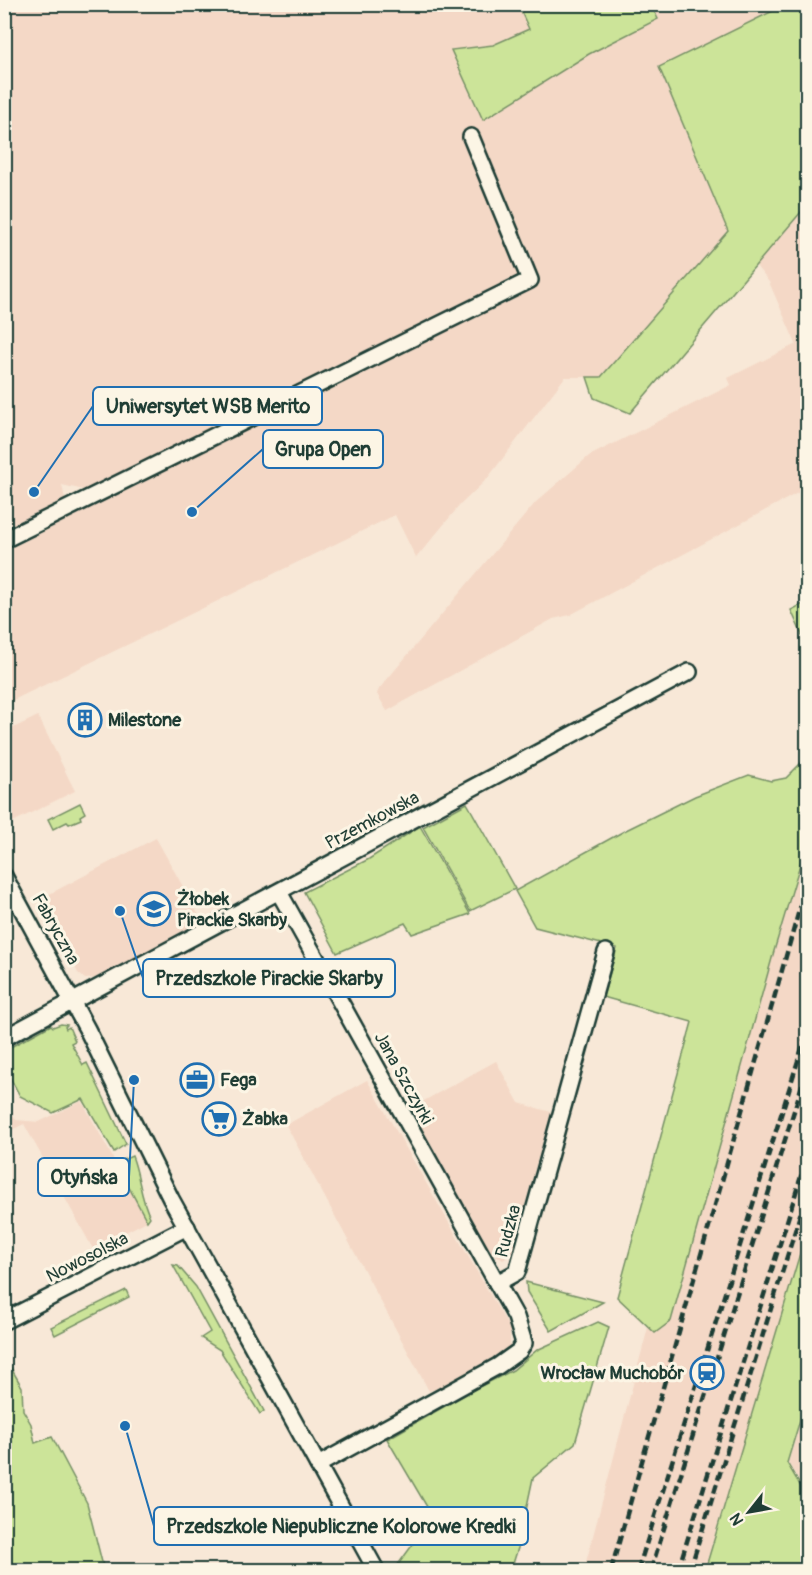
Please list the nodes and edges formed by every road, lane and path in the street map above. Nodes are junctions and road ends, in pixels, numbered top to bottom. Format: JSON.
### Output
{"nodes":[{"id":1,"x":471,"y":137,"type":"dead end"},
{"id":2,"x":4,"y":540,"type":"edge"},
{"id":3,"x":689,"y":672,"type":"dead end"},
{"id":4,"x":4,"y":876,"type":"edge"},
{"id":5,"x":279,"y":892,"type":"junction"},
{"id":6,"x":606,"y":952,"type":"dead end"},
{"id":7,"x":73,"y":1001,"type":"junction"},
{"id":8,"x":4,"y":1038,"type":"edge"},
{"id":9,"x":187,"y":1227,"type":"junction"},
{"id":10,"x":497,"y":1283,"type":"junction"},
{"id":11,"x":4,"y":1321,"type":"edge"},
{"id":12,"x":318,"y":1465,"type":"junction"},
{"id":13,"x":376,"y":1570,"type":"edge"}],
"edges":[{"from":1,"to":2,"type":"street"},
{"from":3,"to":5,"type":"street","name":"Przemkowska"},
{"from":4,"to":7,"type":"street","name":"Fabryczna"},
{"from":5,"to":7,"type":"street","name":"Przemkowska"},
{"from":5,"to":10,"type":"street","name":"Jana Szczyrki"},
{"from":6,"to":10,"type":"street","name":"Rudzka"},
{"from":7,"to":8,"type":"street","name":"Przemkowska"},
{"from":7,"to":9,"type":"street","name":"Fabryczna"},
{"from":9,"to":11,"type":"street","name":"Nowosolska"},
{"from":9,"to":12,"type":"street","name":"Fabryczna"},
{"from":10,"to":12,"type":"street","name":"Rudzka"},
{"from":12,"to":13,"type":"street","name":"Fabryczna"}]}
